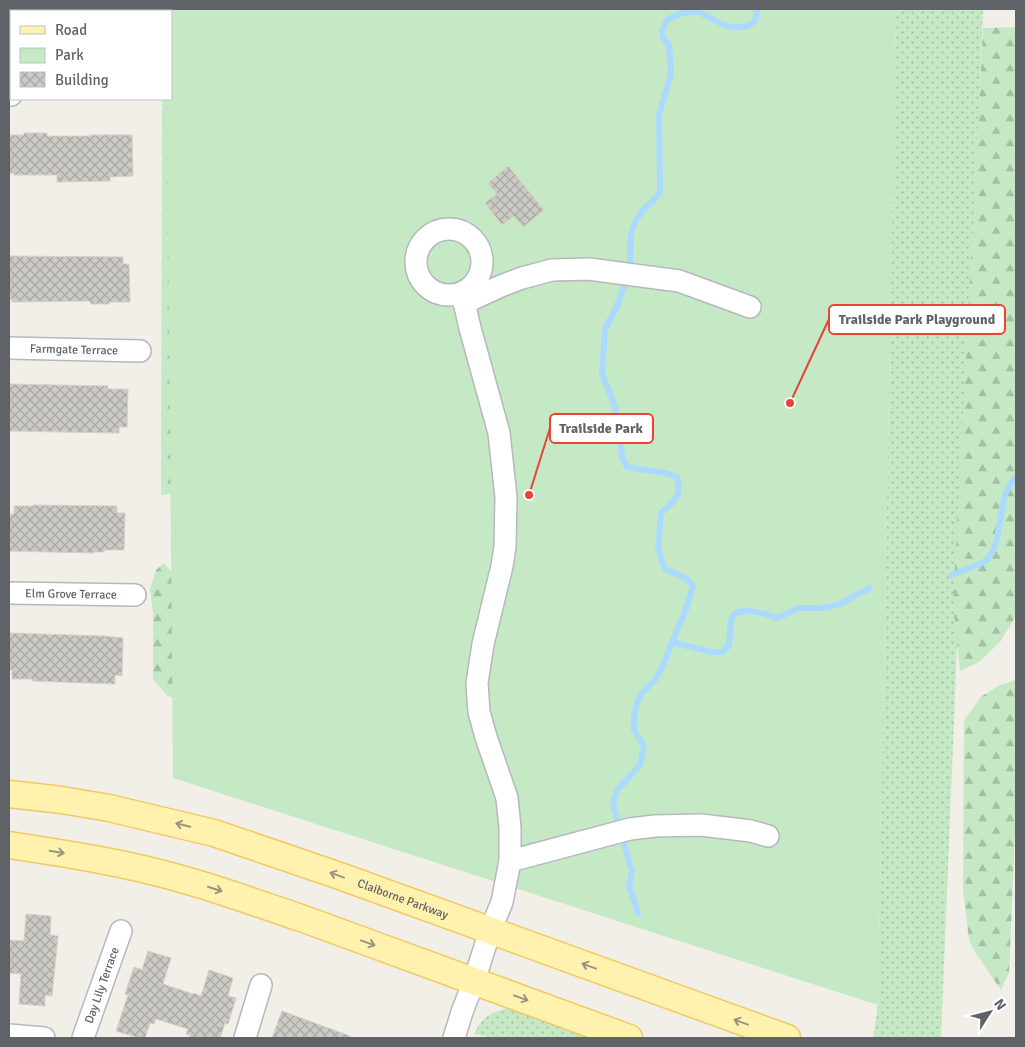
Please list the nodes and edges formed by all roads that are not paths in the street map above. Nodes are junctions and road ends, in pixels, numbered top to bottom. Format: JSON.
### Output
{"nodes":[{"id":1,"x":750,"y":307,"type":"dead end"},
{"id":2,"x":9,"y":348,"type":"edge"},
{"id":3,"x":140,"y":351,"type":"dead end"},
{"id":4,"x":9,"y":593,"type":"edge"},
{"id":5,"x":136,"y":595,"type":"dead end"},
{"id":6,"x":9,"y":794,"type":"edge"},
{"id":7,"x":768,"y":836,"type":"dead end"},
{"id":8,"x":9,"y":845,"type":"edge"},
{"id":9,"x":510,"y":861,"type":"junction"},
{"id":10,"x":490,"y":931,"type":"junction"},
{"id":11,"x":121,"y":932,"type":"dead end"},
{"id":12,"x":474,"y":981,"type":"junction"},
{"id":13,"x":261,"y":984,"type":"dead end"},
{"id":14,"x":9,"y":1034,"type":"edge"},
{"id":15,"x":44,"y":1038,"type":"edge"},
{"id":16,"x":83,"y":1038,"type":"edge"},
{"id":17,"x":245,"y":1038,"type":"edge"},
{"id":18,"x":454,"y":1038,"type":"edge"},
{"id":19,"x":629,"y":1038,"type":"edge"},
{"id":20,"x":787,"y":1038,"type":"edge"}],
"edges":[{"from":1,"to":9,"type":"street"},
{"from":2,"to":3,"type":"street","name":"Farmgate Terrace"},
{"from":4,"to":5,"type":"street","name":"Elm Grove Terrace"},
{"from":10,"to":6,"type":"main road","name":"Claiborne Parkway","one_way":true},
{"from":7,"to":9,"type":"street"},
{"from":8,"to":12,"type":"main road","one_way":true},
{"from":9,"to":10,"type":"street"},
{"from":10,"to":12,"type":"street"},
{"from":20,"to":10,"type":"main road","name":"Claiborne Parkway","one_way":true},
{"from":11,"to":16,"type":"street","name":"Day Lily Terrace"},
{"from":12,"to":18,"type":"street"},
{"from":12,"to":19,"type":"main road","one_way":true},
{"from":13,"to":17,"type":"street"},
{"from":14,"to":15,"type":"street"}]}
